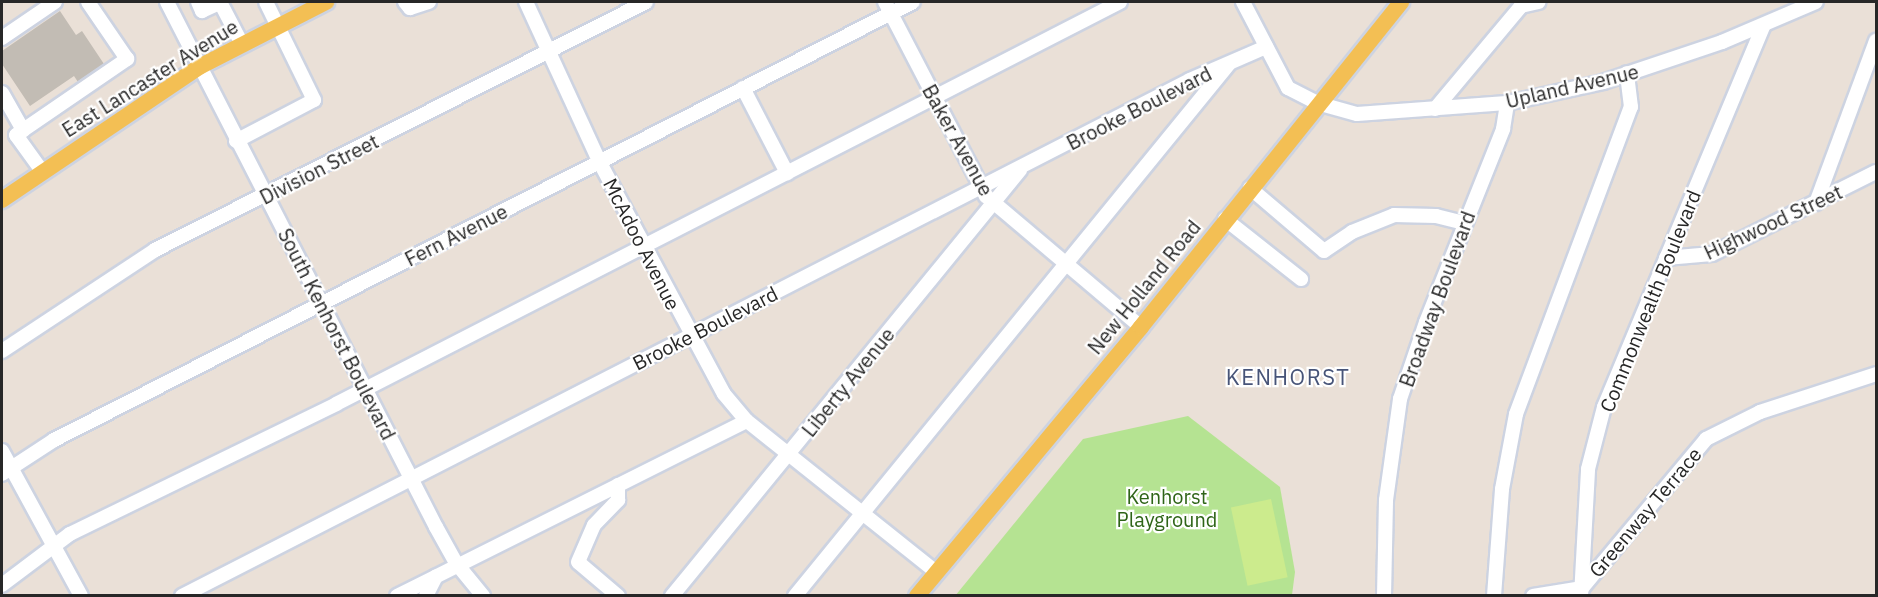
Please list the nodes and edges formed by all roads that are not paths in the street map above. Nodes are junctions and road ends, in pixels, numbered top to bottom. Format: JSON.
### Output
{"nodes":[{"id":1,"x":55,"y":2,"type":"edge"},
{"id":2,"x":88,"y":2,"type":"edge"},
{"id":3,"x":167,"y":2,"type":"edge"},
{"id":4,"x":198,"y":2,"type":"edge"},
{"id":5,"x":221,"y":2,"type":"edge"},
{"id":6,"x":266,"y":2,"type":"edge"},
{"id":7,"x":326,"y":2,"type":"edge"},
{"id":8,"x":405,"y":2,"type":"edge"},
{"id":9,"x":429,"y":2,"type":"edge"},
{"id":10,"x":526,"y":2,"type":"edge"},
{"id":11,"x":645,"y":2,"type":"edge"},
{"id":12,"x":914,"y":2,"type":"edge"},
{"id":13,"x":1120,"y":2,"type":"edge"},
{"id":14,"x":1243,"y":2,"type":"edge"},
{"id":15,"x":1401,"y":2,"type":"edge"},
{"id":16,"x":1539,"y":2,"type":"edge"},
{"id":17,"x":1816,"y":2,"type":"edge"},
{"id":18,"x":1795,"y":6,"type":"edge"},
{"id":19,"x":888,"y":7,"type":"edge"},
{"id":20,"x":1764,"y":25,"type":"junction"},
{"id":21,"x":278,"y":26,"type":"junction"},
{"id":22,"x":2,"y":38,"type":"edge"},
{"id":23,"x":1876,"y":42,"type":"edge"},
{"id":24,"x":242,"y":44,"type":"junction"},
{"id":25,"x":1266,"y":47,"type":"junction"},
{"id":26,"x":551,"y":50,"type":"junction"},
{"id":27,"x":1230,"y":62,"type":"junction"},
{"id":28,"x":199,"y":67,"type":"junction"},
{"id":29,"x":1628,"y":73,"type":"junction"},
{"id":30,"x":743,"y":88,"type":"junction"},
{"id":31,"x":2,"y":93,"type":"edge"},
{"id":32,"x":934,"y":97,"type":"junction"},
{"id":33,"x":1317,"y":103,"type":"junction"},
{"id":34,"x":1507,"y":103,"type":"junction"},
{"id":35,"x":1435,"y":109,"type":"junction"},
{"id":36,"x":23,"y":130,"type":"junction"},
{"id":37,"x":236,"y":141,"type":"junction"},
{"id":38,"x":599,"y":161,"type":"junction"},
{"id":39,"x":1023,"y":166,"type":"junction"},
{"id":40,"x":42,"y":171,"type":"junction"},
{"id":41,"x":1876,"y":172,"type":"edge"},
{"id":42,"x":787,"y":173,"type":"junction"},
{"id":43,"x":982,"y":188,"type":"junction"},
{"id":44,"x":1250,"y":188,"type":"junction"},
{"id":45,"x":266,"y":196,"type":"junction"},
{"id":46,"x":2,"y":200,"type":"edge"},
{"id":47,"x":1816,"y":203,"type":"junction"},
{"id":48,"x":993,"y":204,"type":"junction"},
{"id":49,"x":1225,"y":219,"type":"junction"},
{"id":50,"x":1465,"y":223,"type":"junction"},
{"id":51,"x":644,"y":246,"type":"junction"},
{"id":52,"x":1666,"y":258,"type":"junction"},
{"id":53,"x":1067,"y":265,"type":"junction"},
{"id":54,"x":1301,"y":279,"type":"dead end"},
{"id":55,"x":321,"y":304,"type":"junction"},
{"id":56,"x":1141,"y":327,"type":"junction"},
{"id":57,"x":690,"y":336,"type":"junction"},
{"id":58,"x":2,"y":351,"type":"edge"},
{"id":59,"x":1876,"y":374,"type":"edge"},
{"id":60,"x":364,"y":389,"type":"junction"},
{"id":61,"x":747,"y":421,"type":"junction"},
{"id":62,"x":2,"y":451,"type":"edge"},
{"id":63,"x":791,"y":452,"type":"junction"},
{"id":64,"x":7,"y":470,"type":"edge"},
{"id":65,"x":411,"y":478,"type":"junction"},
{"id":66,"x":618,"y":485,"type":"junction"},
{"id":67,"x":863,"y":512,"type":"junction"},
{"id":68,"x":56,"y":545,"type":"junction"},
{"id":69,"x":456,"y":563,"type":"junction"},
{"id":70,"x":936,"y":572,"type":"junction"},
{"id":71,"x":1386,"y":572,"type":"junction"},
{"id":72,"x":436,"y":576,"type":"junction"},
{"id":73,"x":2,"y":585,"type":"edge"},
{"id":74,"x":1582,"y":593,"type":"edge"},
{"id":75,"x":81,"y":596,"type":"edge"},
{"id":76,"x":182,"y":596,"type":"edge"},
{"id":77,"x":397,"y":596,"type":"edge"},
{"id":78,"x":426,"y":596,"type":"edge"},
{"id":79,"x":483,"y":596,"type":"edge"},
{"id":80,"x":618,"y":596,"type":"edge"},
{"id":81,"x":672,"y":596,"type":"edge"},
{"id":82,"x":795,"y":596,"type":"edge"},
{"id":83,"x":917,"y":596,"type":"edge"},
{"id":84,"x":1384,"y":596,"type":"edge"},
{"id":85,"x":1395,"y":596,"type":"edge"},
{"id":86,"x":1494,"y":596,"type":"edge"},
{"id":87,"x":1533,"y":596,"type":"edge"}],
"edges":[{"from":1,"to":22,"type":"street"},
{"from":2,"to":36,"type":"street"},
{"from":3,"to":28,"type":"street","name":"South Kenhorst Boulevard"},
{"from":4,"to":5,"type":"street"},
{"from":5,"to":24,"type":"street"},
{"from":6,"to":21,"type":"street"},
{"from":7,"to":21,"type":"main road","name":"East Lancaster Avenue"},
{"from":8,"to":9,"type":"street"},
{"from":10,"to":26,"type":"street","name":"McAdoo Avenue"},
{"from":11,"to":26,"type":"street","name":"Division Street"},
{"from":12,"to":19,"type":"street","name":"Fern Avenue"},
{"from":13,"to":32,"type":"street"},
{"from":14,"to":25,"type":"street","name":"Upland Avenue"},
{"from":15,"to":33,"type":"main road","name":"New Holland Road"},
{"from":16,"to":35,"type":"street"},
{"from":17,"to":18,"type":"street","name":"Upland Avenue"},
{"from":18,"to":20,"type":"street","name":"Upland Avenue"},
{"from":19,"to":30,"type":"street","name":"Fern Avenue"},
{"from":19,"to":32,"type":"street","name":"Baker Avenue"},
{"from":20,"to":29,"type":"street","name":"Upland Avenue"},
{"from":20,"to":52,"type":"street","name":"Commonwealth Boulevard"},
{"from":21,"to":24,"type":"main road","name":"East Lancaster Avenue"},
{"from":21,"to":37,"type":"street"},
{"from":23,"to":47,"type":"street"},
{"from":24,"to":28,"type":"main road","name":"East Lancaster Avenue"},
{"from":25,"to":27,"type":"street","name":"Brooke Boulevard"},
{"from":25,"to":33,"type":"street","name":"Upland Avenue"},
{"from":26,"to":38,"type":"street","name":"McAdoo Avenue"},
{"from":26,"to":45,"type":"street","name":"Division Street"},
{"from":27,"to":39,"type":"street","name":"Brooke Boulevard"},
{"from":27,"to":53,"type":"street","name":"Brooke Boulevard"},
{"from":28,"to":37,"type":"street","name":"South Kenhorst Boulevard"},
{"from":28,"to":40,"type":"main road","name":"East Lancaster Avenue"},
{"from":29,"to":34,"type":"street","name":"Upland Avenue"},
{"from":29,"to":86,"type":"street"},
{"from":30,"to":38,"type":"street","name":"Fern Avenue"},
{"from":30,"to":42,"type":"street"},
{"from":31,"to":36,"type":"street"},
{"from":32,"to":42,"type":"street"},
{"from":32,"to":43,"type":"street","name":"Baker Avenue"},
{"from":33,"to":35,"type":"street","name":"Upland Avenue"},
{"from":33,"to":44,"type":"main road","name":"New Holland Road"},
{"from":34,"to":35,"type":"street","name":"Upland Avenue"},
{"from":34,"to":50,"type":"street","name":"Broadway Boulevard"},
{"from":36,"to":40,"type":"street"},
{"from":37,"to":45,"type":"street","name":"South Kenhorst Boulevard"},
{"from":38,"to":51,"type":"street","name":"McAdoo Avenue"},
{"from":38,"to":55,"type":"street","name":"Fern Avenue"},
{"from":39,"to":43,"type":"street","name":"Brooke Boulevard"},
{"from":39,"to":48,"type":"street","name":"Liberty Avenue"},
{"from":40,"to":46,"type":"main road","name":"East Lancaster Avenue"},
{"from":41,"to":47,"type":"street","name":"Highwood Street"},
{"from":42,"to":51,"type":"street"},
{"from":43,"to":48,"type":"street","name":"Baker Avenue"},
{"from":43,"to":57,"type":"street","name":"Brooke Boulevard"},
{"from":44,"to":49,"type":"main road","name":"New Holland Road"},
{"from":44,"to":50,"type":"street"},
{"from":45,"to":55,"type":"street","name":"South Kenhorst Boulevard"},
{"from":45,"to":58,"type":"street","name":"Division Street"},
{"from":47,"to":52,"type":"street","name":"Highwood Street"},
{"from":48,"to":53,"type":"street","name":"Baker Avenue"},
{"from":48,"to":63,"type":"street","name":"Liberty Avenue"},
{"from":49,"to":54,"type":"street"},
{"from":49,"to":56,"type":"main road","name":"New Holland Road"},
{"from":50,"to":71,"type":"street","name":"Broadway Boulevard"},
{"from":51,"to":57,"type":"street","name":"McAdoo Avenue"},
{"from":51,"to":60,"type":"street"},
{"from":52,"to":74,"type":"street","name":"Commonwealth Boulevard"},
{"from":53,"to":56,"type":"street","name":"Baker Avenue"},
{"from":53,"to":67,"type":"street","name":"Brooke Boulevard"},
{"from":55,"to":60,"type":"street","name":"South Kenhorst Boulevard"},
{"from":55,"to":64,"type":"street","name":"Fern Avenue"},
{"from":56,"to":70,"type":"main road","name":"New Holland Road"},
{"from":57,"to":61,"type":"street","name":"McAdoo Avenue"},
{"from":57,"to":65,"type":"street","name":"Brooke Boulevard"},
{"from":59,"to":74,"type":"street","name":"Greenway Terrace"},
{"from":60,"to":65,"type":"street","name":"South Kenhorst Boulevard"},
{"from":60,"to":68,"type":"street"},
{"from":61,"to":63,"type":"street","name":"McAdoo Avenue"},
{"from":61,"to":66,"type":"street"},
{"from":62,"to":64,"type":"street"},
{"from":63,"to":67,"type":"street","name":"McAdoo Avenue"},
{"from":63,"to":81,"type":"street","name":"Liberty Avenue"},
{"from":64,"to":68,"type":"street"},
{"from":65,"to":69,"type":"street","name":"South Kenhorst Boulevard"},
{"from":65,"to":76,"type":"street","name":"Brooke Boulevard"},
{"from":66,"to":69,"type":"street"},
{"from":66,"to":80,"type":"street"},
{"from":67,"to":70,"type":"street","name":"McAdoo Avenue"},
{"from":67,"to":82,"type":"street","name":"Brooke Boulevard"},
{"from":68,"to":73,"type":"street"},
{"from":68,"to":75,"type":"street"},
{"from":69,"to":72,"type":"street"},
{"from":69,"to":79,"type":"street","name":"South Kenhorst Boulevard"},
{"from":70,"to":83,"type":"main road","name":"New Holland Road"},
{"from":71,"to":84,"type":"street","name":"Broadway Boulevard"},
{"from":71,"to":85,"type":"street","name":"Broadway Boulevard"},
{"from":72,"to":77,"type":"street"},
{"from":72,"to":78,"type":"street"},
{"from":74,"to":87,"type":"street"}]}
